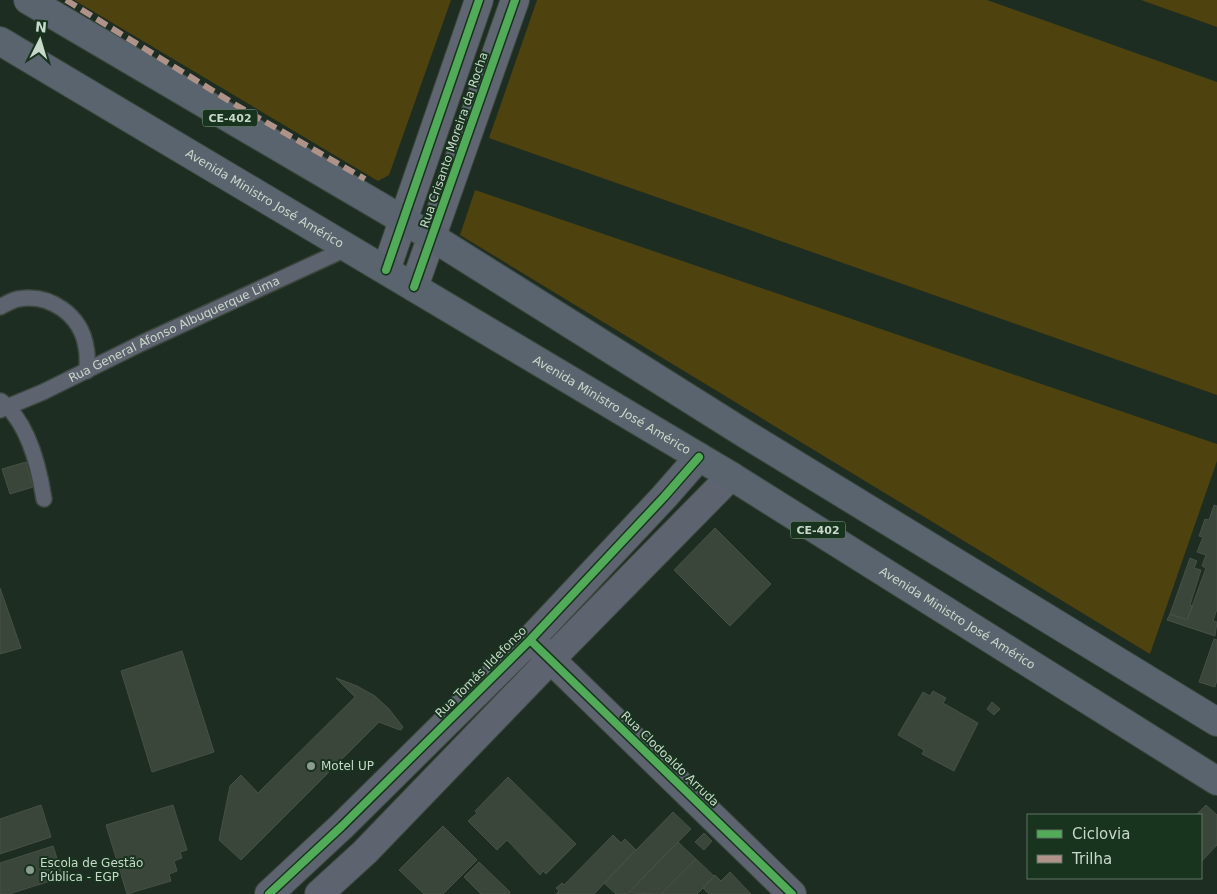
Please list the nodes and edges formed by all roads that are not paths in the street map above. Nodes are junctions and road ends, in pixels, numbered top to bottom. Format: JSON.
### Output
{"nodes":[{"id":1,"x":28,"y":0,"type":"edge"},
{"id":2,"x":478,"y":0,"type":"edge"},
{"id":3,"x":515,"y":0,"type":"edge"},
{"id":4,"x":0,"y":41,"type":"edge"},
{"id":5,"x":403,"y":220,"type":"junction"},
{"id":6,"x":432,"y":237,"type":"junction"},
{"id":7,"x":348,"y":248,"type":"junction"},
{"id":8,"x":386,"y":270,"type":"junction"},
{"id":9,"x":414,"y":287,"type":"junction"},
{"id":10,"x":0,"y":307,"type":"edge"},
{"id":11,"x":87,"y":371,"type":"junction"},
{"id":12,"x":3,"y":406,"type":"edge"},
{"id":13,"x":699,"y":457,"type":"junction"},
{"id":14,"x":731,"y":476,"type":"junction"},
{"id":15,"x":44,"y":499,"type":"dead end"},
{"id":16,"x":530,"y":640,"type":"junction"},
{"id":17,"x":551,"y":658,"type":"junction"},
{"id":18,"x":1217,"y":722,"type":"edge"},
{"id":19,"x":437,"y":732,"type":"junction"},
{"id":20,"x":459,"y":753,"type":"junction"},
{"id":21,"x":1217,"y":781,"type":"edge"},
{"id":22,"x":342,"y":826,"type":"junction"},
{"id":23,"x":366,"y":852,"type":"junction"},
{"id":24,"x":269,"y":894,"type":"edge"},
{"id":25,"x":319,"y":894,"type":"edge"},
{"id":26,"x":792,"y":894,"type":"edge"}],
"edges":[{"from":1,"to":5,"type":"main road","number":"CE-402"},
{"from":2,"to":5,"type":"main road","name":"Rua Crisanto Moreira da Rocha"},
{"from":3,"to":6,"type":"main road","name":"Rua Crisanto Moreira da Rocha"},
{"from":4,"to":7,"type":"main road","name":"Avenida Ministro José Américo","number":"CE-402"},
{"from":5,"to":6,"type":"main road","number":"CE-402"},
{"from":5,"to":8,"type":"main road","name":"Rua Crisanto Moreira da Rocha"},
{"from":6,"to":9,"type":"main road","name":"Rua Crisanto Moreira da Rocha"},
{"from":6,"to":18,"type":"main road","number":"CE-402"},
{"from":7,"to":8,"type":"main road","name":"Avenida Ministro José Américo","number":"CE-402"},
{"from":7,"to":11,"type":"lane","name":"Rua General Afonso Albuquerque Lima"},
{"from":8,"to":9,"type":"main road","name":"Avenida Ministro José Américo","number":"CE-402"},
{"from":9,"to":13,"type":"main road","name":"Avenida Ministro José Américo","number":"CE-402"},
{"from":10,"to":11,"type":"lane"},
{"from":11,"to":12,"type":"lane","name":"Rua General Afonso Albuquerque Lima"},
{"from":12,"to":15,"type":"lane"},
{"from":13,"to":14,"type":"main road","name":"Avenida Ministro José Américo","number":"CE-402"},
{"from":13,"to":16,"type":"street","name":"Rua Tomás Ildefonso"},
{"from":14,"to":17,"type":"street"},
{"from":14,"to":21,"type":"main road","name":"Avenida Ministro José Américo","number":"CE-402"},
{"from":16,"to":17,"type":"street","name":"Rua Clodoaldo Arruda"},
{"from":16,"to":19,"type":"street","name":"Rua Tomás Ildefonso"},
{"from":17,"to":20,"type":"street"},
{"from":17,"to":26,"type":"street","name":"Rua Clodoaldo Arruda"},
{"from":19,"to":20,"type":"street"},
{"from":19,"to":22,"type":"street","name":"Rua Tomás Ildefonso"},
{"from":20,"to":23,"type":"street"},
{"from":22,"to":23,"type":"street"},
{"from":22,"to":24,"type":"street","name":"Rua Tomás Ildefonso"},
{"from":23,"to":25,"type":"street"}]}
